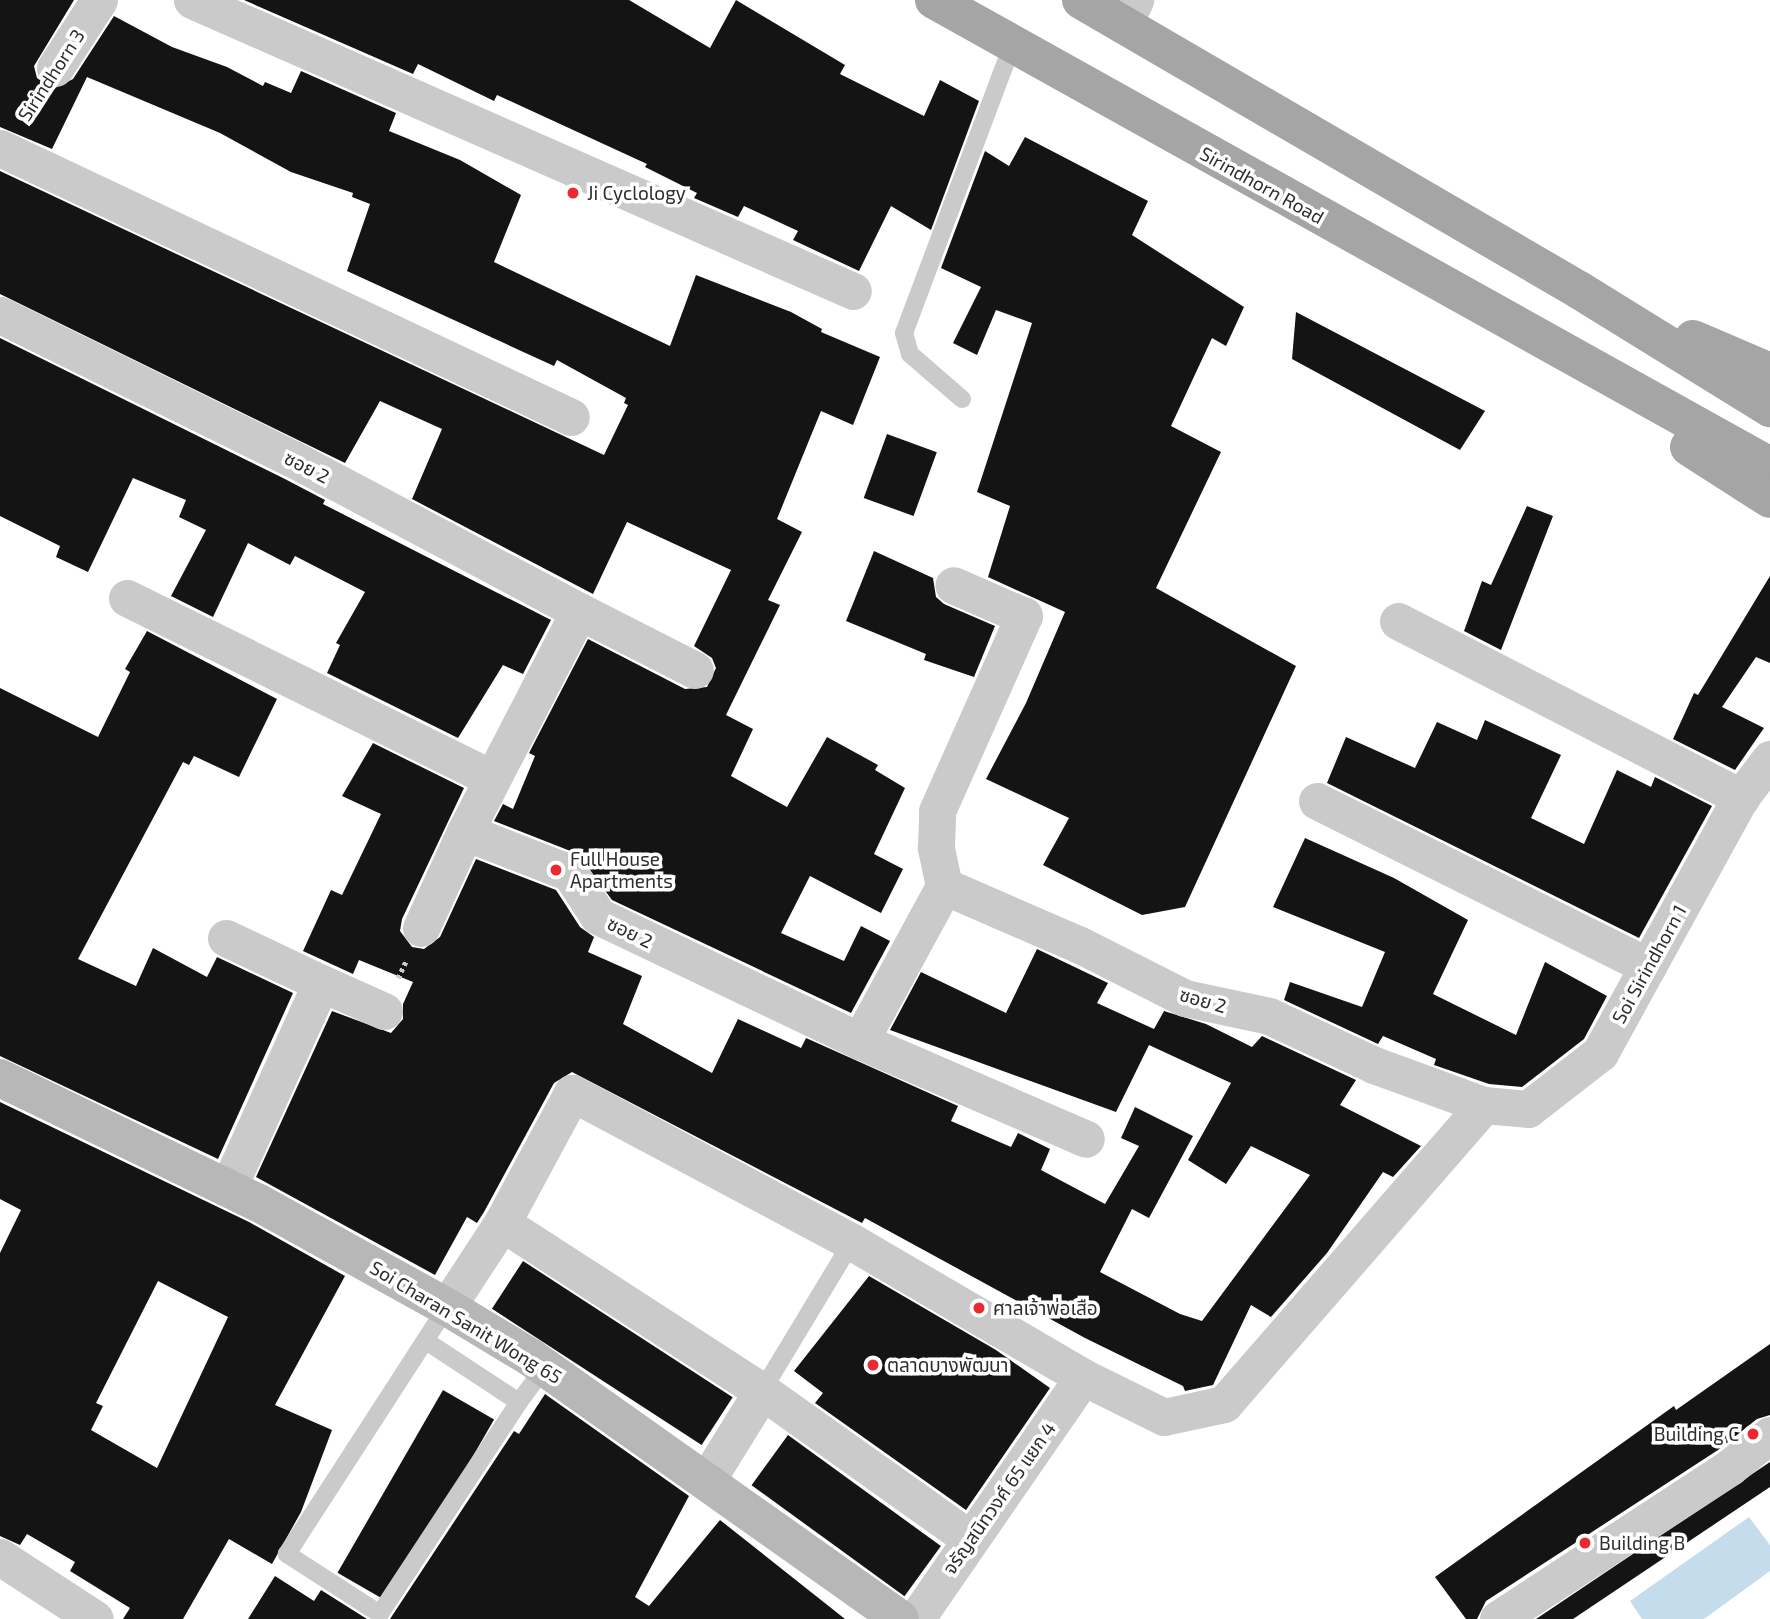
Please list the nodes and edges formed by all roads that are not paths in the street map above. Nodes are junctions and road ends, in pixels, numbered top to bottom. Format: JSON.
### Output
{"nodes":[{"id":1,"x":99,"y":0,"type":"edge"},
{"id":2,"x":192,"y":0,"type":"edge"},
{"id":3,"x":933,"y":0,"type":"edge"},
{"id":4,"x":1081,"y":0,"type":"edge"},
{"id":5,"x":1129,"y":12,"type":"edge"},
{"id":6,"x":1012,"y":46,"type":"junction"},
{"id":7,"x":55,"y":68,"type":"road end"},
{"id":8,"x":1,"y":149,"type":"edge"},
{"id":9,"x":1579,"y":290,"type":"junction"},
{"id":10,"x":853,"y":291,"type":"dead end"},
{"id":11,"x":0,"y":315,"type":"edge"},
{"id":12,"x":1592,"y":369,"type":"junction"},
{"id":13,"x":1770,"y":372,"type":"edge"},
{"id":14,"x":962,"y":400,"type":"dead end"},
{"id":15,"x":1770,"y":408,"type":"edge"},
{"id":16,"x":570,"y":417,"type":"dead end"},
{"id":17,"x":1770,"y":466,"type":"edge"},
{"id":18,"x":1770,"y":499,"type":"edge"},
{"id":19,"x":953,"y":585,"type":"dead end"},
{"id":20,"x":127,"y":598,"type":"dead end"},
{"id":21,"x":579,"y":611,"type":"junction"},
{"id":22,"x":1398,"y":621,"type":"dead end"},
{"id":23,"x":695,"y":670,"type":"dead end"},
{"id":24,"x":1770,"y":759,"type":"edge"},
{"id":25,"x":492,"y":778,"type":"junction"},
{"id":26,"x":1741,"y":797,"type":"junction"},
{"id":27,"x":1317,"y":801,"type":"dead end"},
{"id":28,"x":466,"y":832,"type":"junction"},
{"id":29,"x":944,"y":886,"type":"junction"},
{"id":30,"x":421,"y":928,"type":"road end"},
{"id":31,"x":226,"y":938,"type":"dead end"},
{"id":32,"x":1648,"y":966,"type":"junction"},
{"id":33,"x":321,"y":983,"type":"junction"},
{"id":34,"x":384,"y":1011,"type":"road end"},
{"id":35,"x":860,"y":1041,"type":"junction"},
{"id":36,"x":0,"y":1078,"type":"edge"},
{"id":37,"x":1484,"y":1105,"type":"junction"},
{"id":38,"x":1086,"y":1139,"type":"dead end"},
{"id":39,"x":228,"y":1188,"type":"junction"},
{"id":40,"x":502,"y":1223,"type":"junction"},
{"id":41,"x":852,"y":1242,"type":"junction"},
{"id":42,"x":447,"y":1307,"type":"junction"},
{"id":43,"x":426,"y":1341,"type":"junction"},
{"id":44,"x":545,"y":1367,"type":"junction"},
{"id":45,"x":1083,"y":1377,"type":"junction"},
{"id":46,"x":762,"y":1391,"type":"junction"},
{"id":47,"x":519,"y":1402,"type":"junction"},
{"id":48,"x":1770,"y":1435,"type":"edge"},
{"id":49,"x":707,"y":1480,"type":"junction"},
{"id":50,"x":971,"y":1539,"type":"junction"},
{"id":51,"x":0,"y":1557,"type":"edge"},
{"id":52,"x":95,"y":1619,"type":"edge"},
{"id":53,"x":900,"y":1619,"type":"edge"},
{"id":54,"x":916,"y":1619,"type":"edge"},
{"id":55,"x":1498,"y":1619,"type":"edge"}],
"edges":[{"from":1,"to":7,"type":"street","name":"Sirindhorn 3"},
{"from":2,"to":10,"type":"street"},
{"from":3,"to":6,"type":"main road","name":"Sirindhorn Road"},
{"from":4,"to":5,"type":"main road"},
{"from":5,"to":9,"type":"main road"},
{"from":6,"to":12,"type":"main road","name":"Sirindhorn Road"},
{"from":6,"to":14,"type":"lane"},
{"from":8,"to":16,"type":"street"},
{"from":9,"to":13,"type":"main road"},
{"from":9,"to":15,"type":"main road"},
{"from":11,"to":21,"type":"street","name":"ซอย 2"},
{"from":12,"to":17,"type":"main road","name":"Sirindhorn Road"},
{"from":12,"to":18,"type":"main road","name":"Sirindhorn Road"},
{"from":19,"to":29,"type":"street"},
{"from":20,"to":25,"type":"street"},
{"from":21,"to":23,"type":"street","name":"ซอย 2"},
{"from":21,"to":25,"type":"street"},
{"from":22,"to":26,"type":"street"},
{"from":24,"to":26,"type":"street","name":"Soi Sirindhorn 1"},
{"from":25,"to":28,"type":"street"},
{"from":26,"to":32,"type":"street","name":"Soi Sirindhorn 1"},
{"from":27,"to":32,"type":"street"},
{"from":28,"to":30,"type":"street"},
{"from":28,"to":35,"type":"street","name":"ซอย 2"},
{"from":29,"to":35,"type":"street"},
{"from":29,"to":37,"type":"street","name":"ซอย 2"},
{"from":31,"to":33,"type":"street"},
{"from":32,"to":37,"type":"street","name":"Soi Sirindhorn 1"},
{"from":33,"to":34,"type":"street"},
{"from":33,"to":39,"type":"street"},
{"from":35,"to":38,"type":"street","name":"ซอย 2"},
{"from":36,"to":39,"type":"street","name":"Soi Charan Sanit Wong 65"},
{"from":37,"to":45,"type":"street"},
{"from":39,"to":42,"type":"street","name":"Soi Charan Sanit Wong 65"},
{"from":40,"to":41,"type":"street"},
{"from":40,"to":42,"type":"street"},
{"from":40,"to":46,"type":"street"},
{"from":41,"to":45,"type":"street"},
{"from":41,"to":46,"type":"lane"},
{"from":42,"to":43,"type":"lane"},
{"from":42,"to":44,"type":"street","name":"Soi Charan Sanit Wong 65"},
{"from":43,"to":47,"type":"lane"},
{"from":43,"to":47,"type":"lane"},
{"from":44,"to":47,"type":"lane"},
{"from":44,"to":49,"type":"street","name":"Soi Charan Sanit Wong 65"},
{"from":45,"to":50,"type":"street","name":"จรัญสนิทวงศ์ 65 แยก 4"},
{"from":46,"to":49,"type":"street"},
{"from":46,"to":50,"type":"street"},
{"from":48,"to":55,"type":"street"},
{"from":49,"to":53,"type":"street","name":"Soi Charan Sanit Wong 65"},
{"from":50,"to":54,"type":"street","name":"จรัญสนิทวงศ์ 65 แยก 4"},
{"from":51,"to":52,"type":"street"}]}
